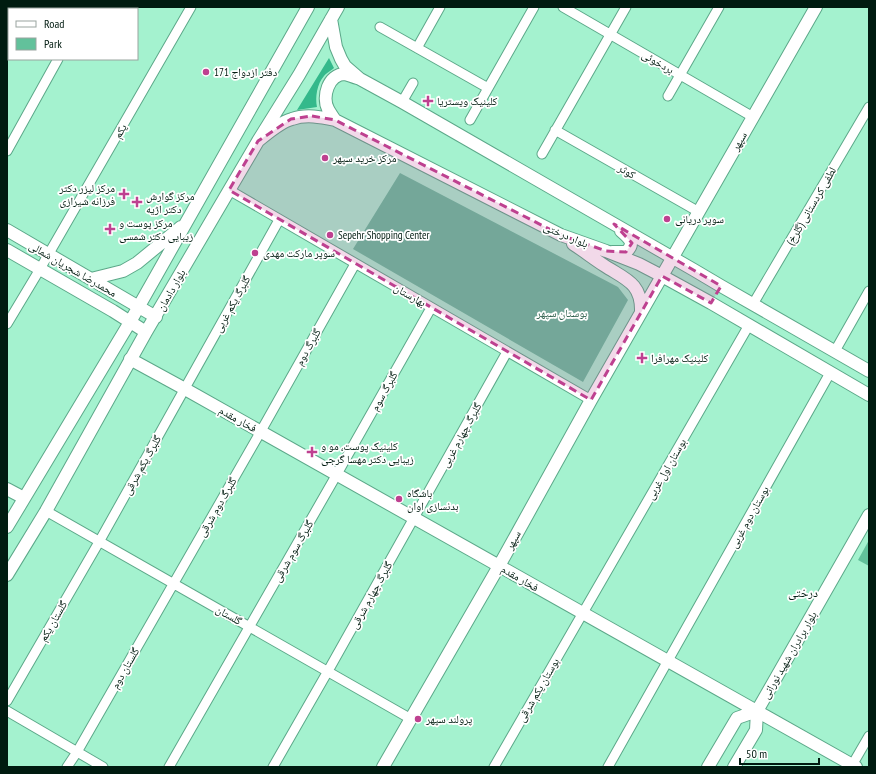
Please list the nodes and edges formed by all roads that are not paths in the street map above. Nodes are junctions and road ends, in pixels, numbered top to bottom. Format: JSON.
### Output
{"nodes":[{"id":1,"x":191,"y":7,"type":"edge"},
{"id":2,"x":308,"y":7,"type":"edge"},
{"id":3,"x":338,"y":7,"type":"edge"},
{"id":4,"x":440,"y":7,"type":"edge"},
{"id":5,"x":534,"y":7,"type":"edge"},
{"id":6,"x":563,"y":7,"type":"edge"},
{"id":7,"x":626,"y":7,"type":"edge"},
{"id":8,"x":719,"y":7,"type":"edge"},
{"id":9,"x":816,"y":7,"type":"edge"},
{"id":10,"x":331,"y":19,"type":"junction"},
{"id":11,"x":380,"y":27,"type":"dead end"},
{"id":12,"x":610,"y":34,"type":"junction"},
{"id":13,"x":417,"y":48,"type":"junction"},
{"id":14,"x":57,"y":60,"type":"edge"},
{"id":15,"x":680,"y":75,"type":"junction"},
{"id":16,"x":360,"y":79,"type":"junction"},
{"id":17,"x":413,"y":83,"type":"dead end"},
{"id":18,"x":488,"y":88,"type":"junction"},
{"id":19,"x":668,"y":96,"type":"dead end"},
{"id":20,"x":402,"y":102,"type":"junction"},
{"id":21,"x":869,"y":107,"type":"edge"},
{"id":22,"x":753,"y":117,"type":"junction"},
{"id":23,"x":335,"y":120,"type":"junction"},
{"id":24,"x":470,"y":120,"type":"dead end"},
{"id":25,"x":556,"y":130,"type":"junction"},
{"id":26,"x":258,"y":141,"type":"junction"},
{"id":27,"x":7,"y":151,"type":"edge"},
{"id":28,"x":542,"y":154,"type":"dead end"},
{"id":29,"x":229,"y":190,"type":"junction"},
{"id":30,"x":699,"y":212,"type":"junction"},
{"id":31,"x":279,"y":220,"type":"junction"},
{"id":32,"x":186,"y":222,"type":"junction"},
{"id":33,"x":614,"y":224,"type":"junction"},
{"id":34,"x":7,"y":230,"type":"edge"},
{"id":35,"x":561,"y":235,"type":"junction"},
{"id":36,"x":7,"y":250,"type":"edge"},
{"id":37,"x":606,"y":251,"type":"junction"},
{"id":38,"x":48,"y":254,"type":"junction"},
{"id":39,"x":673,"y":257,"type":"junction"},
{"id":40,"x":355,"y":264,"type":"junction"},
{"id":41,"x":40,"y":269,"type":"junction"},
{"id":42,"x":662,"y":276,"type":"junction"},
{"id":43,"x":91,"y":279,"type":"junction"},
{"id":44,"x":721,"y":286,"type":"junction"},
{"id":45,"x":869,"y":291,"type":"edge"},
{"id":46,"x":711,"y":303,"type":"junction"},
{"id":47,"x":754,"y":304,"type":"junction"},
{"id":48,"x":138,"y":307,"type":"junction"},
{"id":49,"x":431,"y":308,"type":"junction"},
{"id":50,"x":641,"y":312,"type":"junction"},
{"id":51,"x":156,"y":317,"type":"junction"},
{"id":52,"x":130,"y":322,"type":"junction"},
{"id":53,"x":7,"y":324,"type":"edge"},
{"id":54,"x":749,"y":325,"type":"junction"},
{"id":55,"x":146,"y":332,"type":"junction"},
{"id":56,"x":835,"y":351,"type":"junction"},
{"id":57,"x":507,"y":352,"type":"junction"},
{"id":58,"x":130,"y":359,"type":"junction"},
{"id":59,"x":869,"y":372,"type":"edge"},
{"id":60,"x":830,"y":373,"type":"junction"},
{"id":61,"x":185,"y":388,"type":"junction"},
{"id":62,"x":869,"y":396,"type":"edge"},
{"id":63,"x":591,"y":400,"type":"junction"},
{"id":64,"x":261,"y":431,"type":"junction"},
{"id":65,"x":337,"y":474,"type":"junction"},
{"id":66,"x":7,"y":489,"type":"edge"},
{"id":67,"x":24,"y":498,"type":"junction"},
{"id":68,"x":46,"y":511,"type":"junction"},
{"id":69,"x":869,"y":515,"type":"edge"},
{"id":70,"x":414,"y":518,"type":"junction"},
{"id":71,"x":7,"y":527,"type":"edge"},
{"id":72,"x":99,"y":542,"type":"junction"},
{"id":73,"x":499,"y":566,"type":"junction"},
{"id":74,"x":7,"y":576,"type":"edge"},
{"id":75,"x":173,"y":584,"type":"junction"},
{"id":76,"x":582,"y":613,"type":"junction"},
{"id":77,"x":250,"y":627,"type":"junction"},
{"id":78,"x":668,"y":661,"type":"junction"},
{"id":79,"x":328,"y":672,"type":"junction"},
{"id":80,"x":7,"y":701,"type":"edge"},
{"id":81,"x":7,"y":711,"type":"edge"},
{"id":82,"x":757,"y":711,"type":"junction"},
{"id":83,"x":411,"y":719,"type":"junction"},
{"id":84,"x":869,"y":736,"type":"edge"},
{"id":85,"x":77,"y":752,"type":"junction"},
{"id":86,"x":853,"y":766,"type":"edge"},
{"id":87,"x":67,"y":767,"type":"edge"},
{"id":88,"x":103,"y":767,"type":"edge"},
{"id":89,"x":169,"y":767,"type":"edge"},
{"id":90,"x":273,"y":767,"type":"edge"},
{"id":91,"x":383,"y":767,"type":"edge"},
{"id":92,"x":494,"y":767,"type":"edge"},
{"id":93,"x":608,"y":767,"type":"edge"},
{"id":94,"x":708,"y":767,"type":"edge"},
{"id":95,"x":734,"y":767,"type":"edge"}],
"edges":[{"from":1,"to":38,"type":"street","name":"یکم"},
{"from":2,"to":32,"type":"main road","name":"بلوار دادمان"},
{"from":3,"to":10,"type":"main road","name":"بلوار دادمان"},
{"from":4,"to":13,"type":"street"},
{"from":5,"to":18,"type":"street"},
{"from":6,"to":12,"type":"street","name":"بردخوئی"},
{"from":7,"to":12,"type":"street"},
{"from":8,"to":15,"type":"street"},
{"from":9,"to":22,"type":"main road","name":"سپهر"},
{"from":10,"to":16,"type":"main road"},
{"from":10,"to":26,"type":"main road","name":"بلوار دادمان"},
{"from":11,"to":13,"type":"street"},
{"from":12,"to":15,"type":"street","name":"بردخوئی"},
{"from":12,"to":25,"type":"street"},
{"from":13,"to":18,"type":"street"},
{"from":14,"to":27,"type":"street"},
{"from":15,"to":19,"type":"street"},
{"from":15,"to":22,"type":"street","name":"بردخوئی"},
{"from":16,"to":20,"type":"main road"},
{"from":16,"to":23,"type":"main road"},
{"from":17,"to":20,"type":"street"},
{"from":18,"to":24,"type":"street"},
{"from":20,"to":33,"type":"main road"},
{"from":21,"to":47,"type":"street","name":"لطفی کردستانی (گلرخ)"},
{"from":22,"to":30,"type":"main road","name":"سپهر"},
{"from":23,"to":26,"type":"main road","name":"بلوار درختی"},
{"from":23,"to":35,"type":"main road","name":"بلوار درختی"},
{"from":25,"to":28,"type":"street"},
{"from":25,"to":30,"type":"street","name":"کوثر"},
{"from":26,"to":29,"type":"main road","name":"بلوار دادمان"},
{"from":29,"to":31,"type":"street","name":"بهارستان"},
{"from":29,"to":51,"type":"main road","name":"بلوار دادمان"},
{"from":30,"to":39,"type":"main road","name":"سپهر"},
{"from":31,"to":40,"type":"street","name":"بهارستان"},
{"from":31,"to":61,"type":"street","name":"گلبرگ یکم غربی"},
{"from":32,"to":43,"type":"main road"},
{"from":32,"to":48,"type":"main road","name":"بلوار دادمان"},
{"from":33,"to":37,"type":"main road"},
{"from":33,"to":39,"type":"main road"},
{"from":34,"to":38,"type":"main road","name":"محمدرضا شجریان شمالی"},
{"from":35,"to":37,"type":"main road","name":"بلوار درختی"},
{"from":35,"to":50,"type":"main road"},
{"from":36,"to":41,"type":"main road","name":"محمدرضا شجریان شمالی"},
{"from":37,"to":42,"type":"main road","name":"بلوار درختی"},
{"from":38,"to":41,"type":"street","name":"یکم"},
{"from":38,"to":43,"type":"main road","name":"محمدرضا شجریان شمالی"},
{"from":39,"to":42,"type":"main road","name":"سپهر"},
{"from":39,"to":44,"type":"main road"},
{"from":40,"to":49,"type":"street","name":"بهارستان"},
{"from":40,"to":64,"type":"street","name":"گلبرگ دوم"},
{"from":41,"to":52,"type":"main road","name":"محمدرضا شجریان شمالی"},
{"from":41,"to":53,"type":"street","name":"یکم"},
{"from":42,"to":46,"type":"main road","name":"بلوار درختی"},
{"from":42,"to":50,"type":"main road","name":"سپهر"},
{"from":43,"to":48,"type":"main road","name":"محمدرضا شجریان شمالی"},
{"from":44,"to":46,"type":"main road"},
{"from":44,"to":47,"type":"main road"},
{"from":45,"to":56,"type":"street"},
{"from":46,"to":54,"type":"main road","name":"بلوار درختی"},
{"from":47,"to":56,"type":"main road"},
{"from":48,"to":51,"type":"main road","name":"محمدرضا شجریان شمالی"},
{"from":48,"to":52,"type":"main road","name":"بلوار دادمان"},
{"from":49,"to":57,"type":"street","name":"بهارستان"},
{"from":49,"to":65,"type":"street","name":"گلبرگ سوم"},
{"from":50,"to":63,"type":"main road","name":"سپهر"},
{"from":51,"to":55,"type":"main road","name":"بلوار دادمان"},
{"from":52,"to":55,"type":"main road","name":"محمدرضا شجریان شمالی"},
{"from":52,"to":67,"type":"main road","name":"بلوار دادمان"},
{"from":54,"to":60,"type":"main road","name":"بلوار درختی"},
{"from":54,"to":76,"type":"street","name":"بوستان اول غربی"},
{"from":55,"to":58,"type":"main road","name":"بلوار دادمان"},
{"from":56,"to":59,"type":"main road"},
{"from":57,"to":63,"type":"street","name":"بهارستان"},
{"from":57,"to":70,"type":"street","name":"گلبرگ چهارم غربی"},
{"from":58,"to":61,"type":"main road","name":"فخار مقدم"},
{"from":58,"to":68,"type":"main road","name":"بلوار دادمان"},
{"from":60,"to":62,"type":"main road","name":"بلوار درختی"},
{"from":60,"to":78,"type":"street","name":"بوستان دوم غربی"},
{"from":61,"to":64,"type":"main road","name":"فخار مقدم"},
{"from":61,"to":72,"type":"street","name":"گلبرگ یکم شرقی"},
{"from":63,"to":73,"type":"main road","name":"سپهر"},
{"from":64,"to":65,"type":"main road","name":"فخار مقدم"},
{"from":64,"to":75,"type":"street","name":"گلبرگ دوم شرقی"},
{"from":65,"to":70,"type":"main road","name":"فخار مقدم"},
{"from":65,"to":77,"type":"street","name":"گلبرگ سوم شرقی"},
{"from":66,"to":67,"type":"main road"},
{"from":67,"to":71,"type":"main road","name":"بلوار دادمان"},
{"from":68,"to":72,"type":"street","name":"گلستان"},
{"from":68,"to":74,"type":"main road","name":"بلوار دادمان"},
{"from":69,"to":82,"type":"main road","name":"بلوار برادران شهید نورانی"},
{"from":70,"to":73,"type":"main road","name":"فخار مقدم"},
{"from":70,"to":79,"type":"street","name":"گلبرگ چهارم شرقی"},
{"from":72,"to":75,"type":"street","name":"گلستان"},
{"from":72,"to":80,"type":"street","name":"گلستان یکم"},
{"from":73,"to":76,"type":"main road","name":"فخار مقدم"},
{"from":73,"to":83,"type":"main road","name":"سپهر"},
{"from":75,"to":77,"type":"street","name":"گلستان"},
{"from":75,"to":85,"type":"street","name":"گلستان دوم"},
{"from":76,"to":78,"type":"main road","name":"فخار مقدم"},
{"from":76,"to":92,"type":"street","name":"بوستان یکم شرقی"},
{"from":77,"to":79,"type":"street","name":"گلستان"},
{"from":77,"to":89,"type":"street","name":"گلبرگ سوم شرقی"},
{"from":78,"to":82,"type":"main road","name":"فخار مقدم"},
{"from":78,"to":93,"type":"street","name":"بوستان دوم غربی"},
{"from":79,"to":83,"type":"street","name":"گلستان"},
{"from":79,"to":90,"type":"street","name":"گلبرگ چهارم شرقی"},
{"from":81,"to":85,"type":"street"},
{"from":82,"to":86,"type":"main road","name":"فخار مقدم"},
{"from":82,"to":94,"type":"main road","name":"بلوار برادران شهید نورانی"},
{"from":82,"to":95,"type":"main road","name":"بلوار برادران شهید نورانی"},
{"from":83,"to":91,"type":"main road","name":"سپهر"},
{"from":84,"to":86,"type":"street"},
{"from":85,"to":87,"type":"street","name":"گلستان دوم"},
{"from":85,"to":88,"type":"street"}]}
